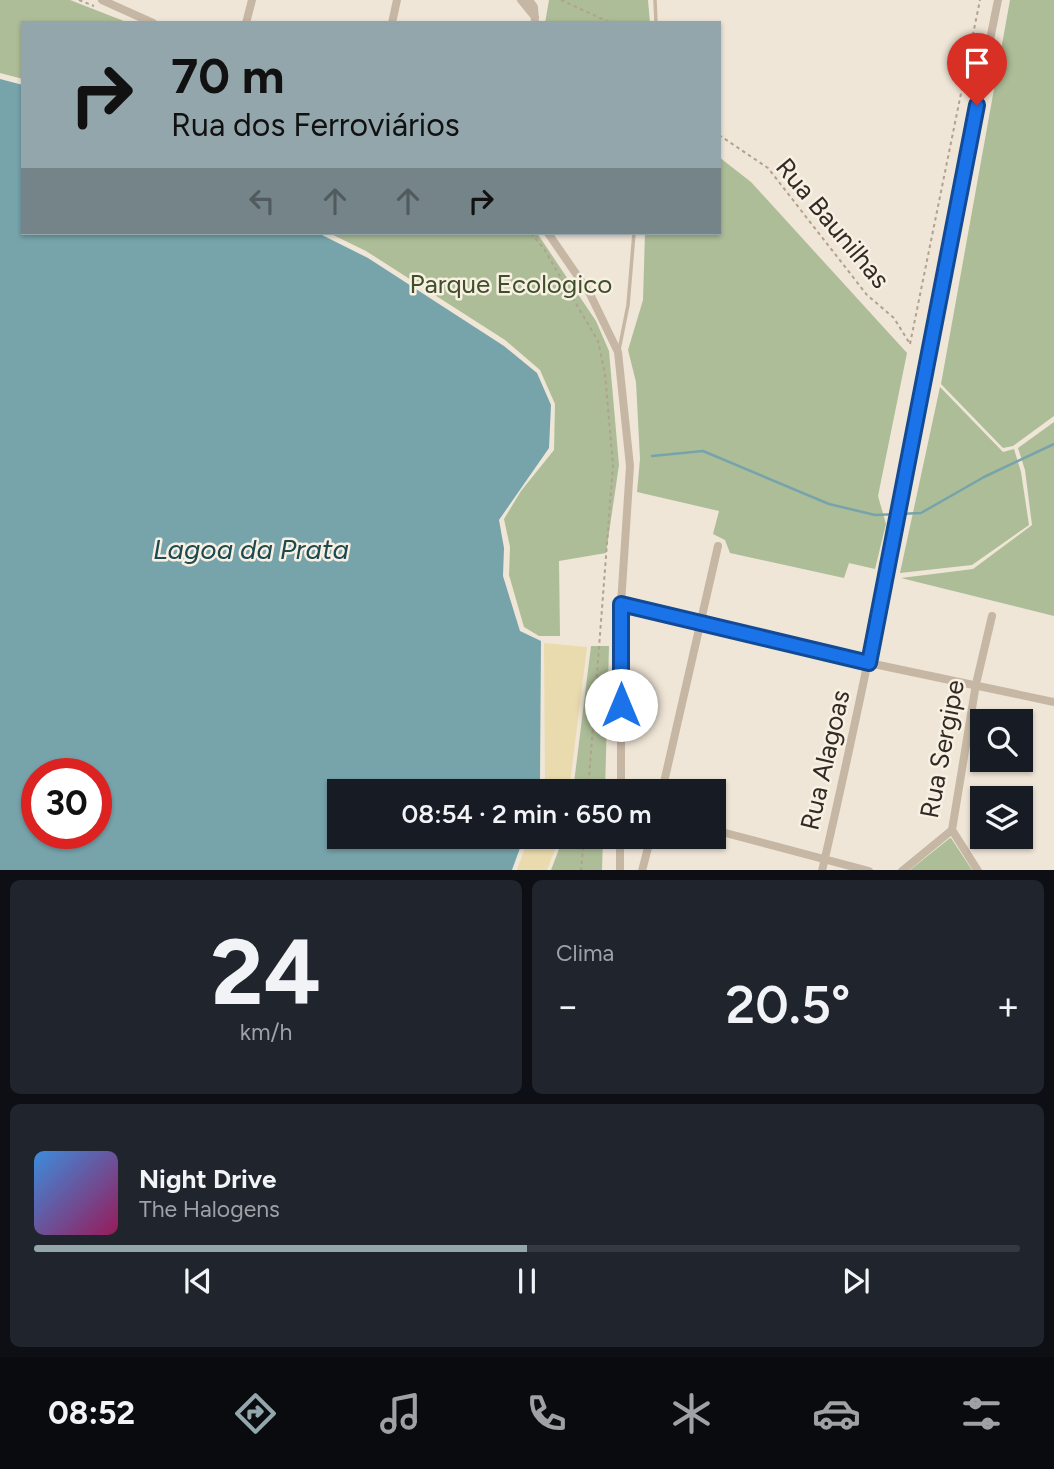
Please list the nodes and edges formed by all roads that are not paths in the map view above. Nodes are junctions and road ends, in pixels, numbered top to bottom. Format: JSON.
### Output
{"nodes":[{"id":1,"x":252,"y":0,"type":"edge"},
{"id":2,"x":397,"y":0,"type":"edge"},
{"id":3,"x":655,"y":0,"type":"edge"},
{"id":4,"x":998,"y":0,"type":"edge"},
{"id":5,"x":104,"y":1,"type":"edge"},
{"id":6,"x":149,"y":21,"type":"edge"},
{"id":7,"x":247,"y":21,"type":"edge"},
{"id":8,"x":392,"y":21,"type":"edge"},
{"id":9,"x":656,"y":21,"type":"edge"},
{"id":10,"x":549,"y":235,"type":"edge"},
{"id":11,"x":634,"y":235,"type":"edge"},
{"id":12,"x":618,"y":352,"type":"junction"},
{"id":13,"x":718,"y":546,"type":"dead end"},
{"id":14,"x":621,"y":604,"type":"junction"},
{"id":15,"x":992,"y":616,"type":"dead end"},
{"id":16,"x":701,"y":625,"type":"junction"},
{"id":17,"x":869,"y":663,"type":"junction"},
{"id":18,"x":976,"y":684,"type":"junction"},
{"id":19,"x":1054,"y":702,"type":"edge"},
{"id":20,"x":621,"y":779,"type":"edge"},
{"id":21,"x":665,"y":779,"type":"edge"},
{"id":22,"x":952,"y":830,"type":"junction"},
{"id":23,"x":726,"y":833,"type":"edge"},
{"id":24,"x":620,"y":849,"type":"edge"},
{"id":25,"x":648,"y":849,"type":"edge"},
{"id":26,"x":825,"y":857,"type":"junction"},
{"id":27,"x":620,"y":870,"type":"edge"},
{"id":28,"x":642,"y":870,"type":"edge"},
{"id":29,"x":822,"y":870,"type":"edge"},
{"id":30,"x":869,"y":870,"type":"edge"},
{"id":31,"x":902,"y":870,"type":"edge"},
{"id":32,"x":978,"y":870,"type":"edge"}],
"edges":[{"from":1,"to":7,"type":"street"},
{"from":2,"to":8,"type":"street"},
{"from":3,"to":9,"type":"lane"},
{"from":4,"to":17,"type":"street","name":"Rua Alagoas"},
{"from":5,"to":6,"type":"street"},
{"from":10,"to":12,"type":"street"},
{"from":11,"to":12,"type":"lane"},
{"from":12,"to":14,"type":"street"},
{"from":13,"to":16,"type":"street"},
{"from":14,"to":16,"type":"street"},
{"from":14,"to":20,"type":"street"},
{"from":15,"to":18,"type":"street","name":"Rua Sergipe"},
{"from":16,"to":17,"type":"street"},
{"from":16,"to":21,"type":"street"},
{"from":17,"to":18,"type":"street"},
{"from":17,"to":26,"type":"street","name":"Rua Alagoas"},
{"from":18,"to":19,"type":"street"},
{"from":18,"to":22,"type":"street","name":"Rua Sergipe"},
{"from":22,"to":31,"type":"street","name":"Rua Sergipe"},
{"from":22,"to":32,"type":"street"},
{"from":23,"to":26,"type":"street"},
{"from":24,"to":27,"type":"street"},
{"from":25,"to":28,"type":"street"},
{"from":26,"to":29,"type":"street","name":"Rua Alagoas"},
{"from":26,"to":30,"type":"street"}]}
